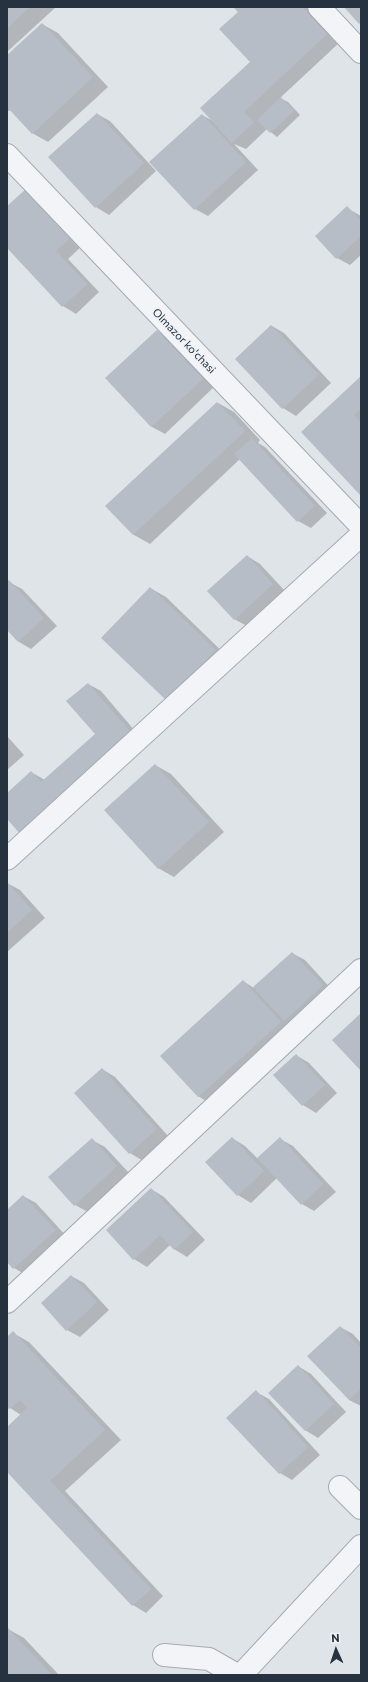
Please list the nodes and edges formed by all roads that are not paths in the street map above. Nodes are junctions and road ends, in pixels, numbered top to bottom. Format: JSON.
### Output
{"nodes":[{"id":1,"x":319,"y":7,"type":"edge"},
{"id":2,"x":361,"y":52,"type":"edge"},
{"id":3,"x":7,"y":155,"type":"edge"},
{"id":4,"x":361,"y":526,"type":"edge"},
{"id":5,"x":361,"y":535,"type":"edge"},
{"id":6,"x":7,"y":859,"type":"edge"},
{"id":7,"x":361,"y":970,"type":"edge"},
{"id":8,"x":7,"y":1302,"type":"edge"},
{"id":9,"x":340,"y":1487,"type":"dead end"},
{"id":10,"x":361,"y":1508,"type":"edge"},
{"id":11,"x":361,"y":1546,"type":"edge"},
{"id":12,"x":164,"y":1655,"type":"dead end"},
{"id":13,"x":237,"y":1675,"type":"edge"},
{"id":14,"x":241,"y":1675,"type":"edge"}],
"edges":[{"from":1,"to":2,"type":"street"},
{"from":3,"to":4,"type":"street","name":"Olmazor ko'chasi"},
{"from":5,"to":6,"type":"street"},
{"from":7,"to":8,"type":"street"},
{"from":9,"to":10,"type":"street"},
{"from":11,"to":14,"type":"street"},
{"from":12,"to":13,"type":"street"}]}
